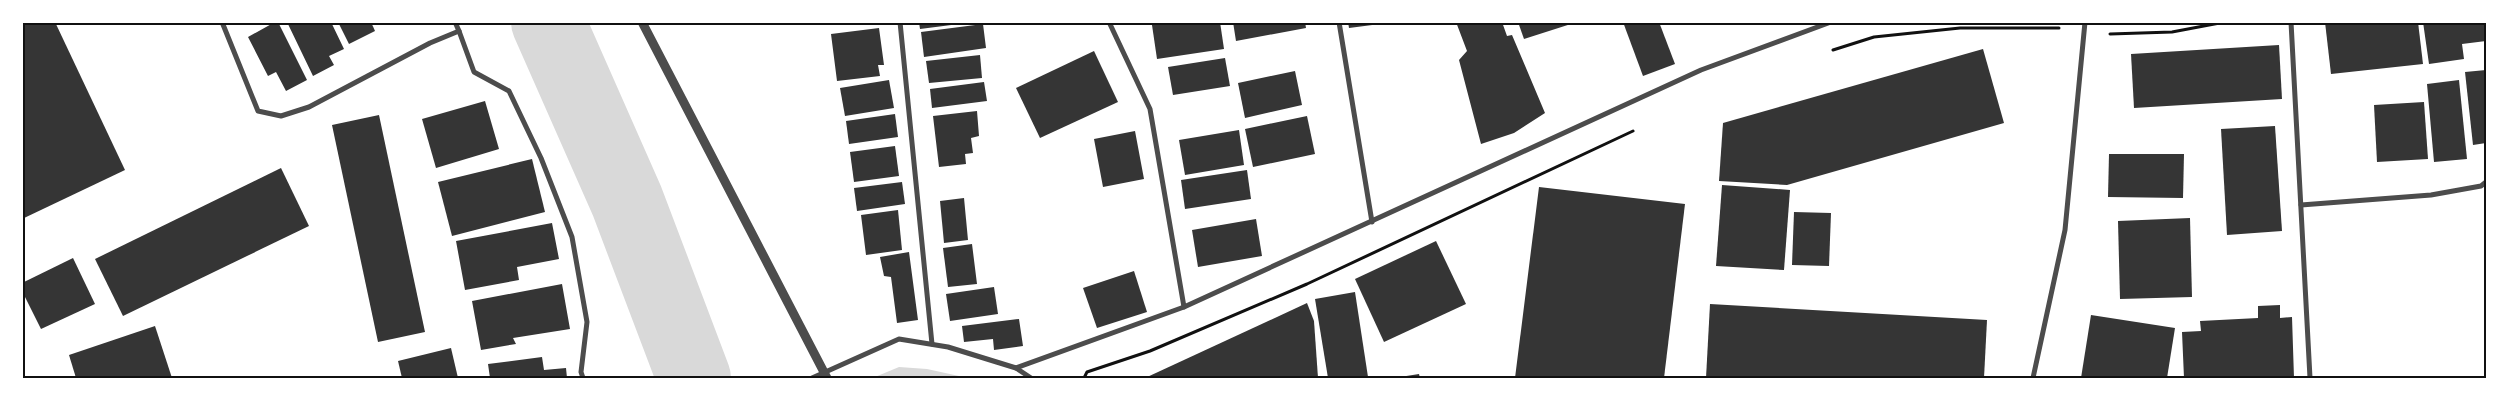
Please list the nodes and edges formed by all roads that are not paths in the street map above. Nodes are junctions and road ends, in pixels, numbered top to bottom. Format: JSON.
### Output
{"nodes":[{"id":1,"x":222,"y":22,"type":"edge"},
{"id":2,"x":455,"y":22,"type":"edge"},
{"id":3,"x":642,"y":22,"type":"edge"},
{"id":4,"x":900,"y":22,"type":"edge"},
{"id":5,"x":1109,"y":22,"type":"edge"},
{"id":6,"x":1339,"y":22,"type":"edge"},
{"id":7,"x":1831,"y":22,"type":"edge"},
{"id":8,"x":2085,"y":22,"type":"edge"},
{"id":9,"x":2291,"y":22,"type":"edge"},
{"id":10,"x":459,"y":31,"type":"junction"},
{"id":11,"x":2486,"y":182,"type":"edge"},
{"id":12,"x":2300,"y":205,"type":"junction"},
{"id":13,"x":1372,"y":222,"type":"junction"},
{"id":14,"x":1184,"y":307,"type":"junction"},
{"id":15,"x":932,"y":344,"type":"junction"},
{"id":16,"x":1016,"y":368,"type":"junction"},
{"id":17,"x":825,"y":375,"type":"edge"},
{"id":18,"x":583,"y":378,"type":"edge"},
{"id":19,"x":812,"y":378,"type":"edge"},
{"id":20,"x":1031,"y":378,"type":"edge"},
{"id":21,"x":2033,"y":378,"type":"edge"},
{"id":22,"x":2310,"y":378,"type":"edge"}],
"edges":[{"from":1,"to":10,"type":"street"},
{"from":2,"to":10,"type":"street"},
{"from":3,"to":17,"type":"street"},
{"from":4,"to":15,"type":"street"},
{"from":5,"to":14,"type":"street"},
{"from":6,"to":13,"type":"street"},
{"from":7,"to":13,"type":"street"},
{"from":8,"to":21,"type":"street"},
{"from":9,"to":12,"type":"street"},
{"from":10,"to":18,"type":"street"},
{"from":11,"to":12,"type":"street"},
{"from":12,"to":22,"type":"street"},
{"from":13,"to":14,"type":"street"},
{"from":14,"to":16,"type":"street"},
{"from":15,"to":16,"type":"street"},
{"from":15,"to":17,"type":"street"},
{"from":16,"to":20,"type":"street"},
{"from":17,"to":19,"type":"street"}]}
